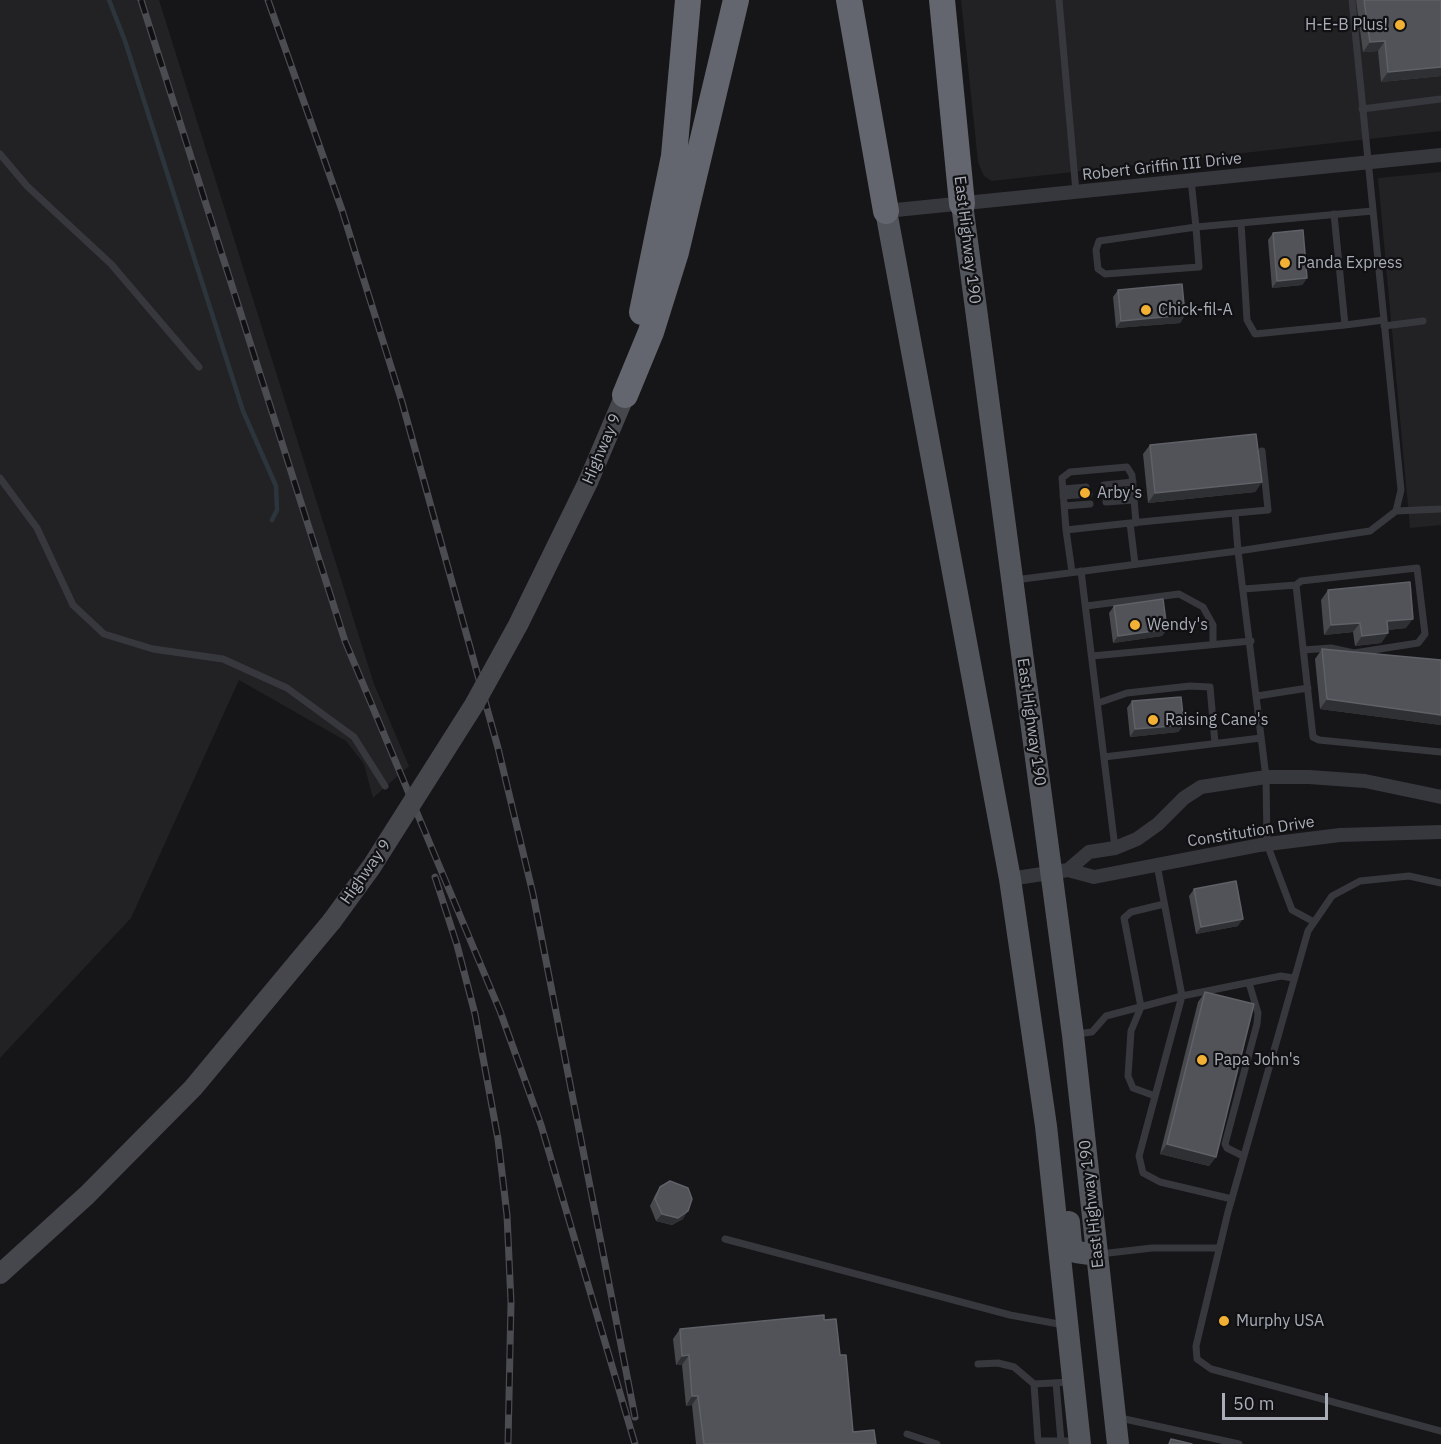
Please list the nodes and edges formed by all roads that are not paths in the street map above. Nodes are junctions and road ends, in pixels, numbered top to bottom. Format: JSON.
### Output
{"nodes":[{"id":1,"x":688,"y":0,"type":"edge"},
{"id":2,"x":735,"y":0,"type":"edge"},
{"id":3,"x":849,"y":0,"type":"edge"},
{"id":4,"x":942,"y":0,"type":"edge"},
{"id":5,"x":1059,"y":0,"type":"edge"},
{"id":6,"x":1352,"y":0,"type":"edge"},
{"id":7,"x":1441,"y":99,"type":"edge"},
{"id":8,"x":1362,"y":109,"type":"junction"},
{"id":9,"x":0,"y":154,"type":"edge"},
{"id":10,"x":1441,"y":155,"type":"edge"},
{"id":11,"x":1368,"y":163,"type":"junction"},
{"id":12,"x":1191,"y":180,"type":"junction"},
{"id":13,"x":1076,"y":192,"type":"junction"},
{"id":14,"x":962,"y":204,"type":"junction"},
{"id":15,"x":886,"y":211,"type":"junction"},
{"id":16,"x":1373,"y":211,"type":"junction"},
{"id":17,"x":1334,"y":214,"type":"junction"},
{"id":18,"x":1241,"y":223,"type":"junction"},
{"id":19,"x":1196,"y":227,"type":"junction"},
{"id":20,"x":1423,"y":321,"type":"dead end"},
{"id":21,"x":1384,"y":323,"type":"junction"},
{"id":22,"x":1345,"y":325,"type":"junction"},
{"id":23,"x":199,"y":367,"type":"dead end"},
{"id":24,"x":626,"y":395,"type":"junction"},
{"id":25,"x":1262,"y":451,"type":"dead end"},
{"id":26,"x":0,"y":478,"type":"edge"},
{"id":27,"x":1133,"y":486,"type":"junction"},
{"id":28,"x":1105,"y":489,"type":"dead end"},
{"id":29,"x":1087,"y":490,"type":"dead end"},
{"id":30,"x":1063,"y":493,"type":"junction"},
{"id":31,"x":1134,"y":500,"type":"junction"},
{"id":32,"x":1106,"y":502,"type":"dead end"},
{"id":33,"x":1090,"y":504,"type":"dead end"},
{"id":34,"x":1064,"y":506,"type":"junction"},
{"id":35,"x":1441,"y":509,"type":"edge"},
{"id":36,"x":1396,"y":511,"type":"junction"},
{"id":37,"x":1235,"y":513,"type":"junction"},
{"id":38,"x":1133,"y":523,"type":"junction"},
{"id":39,"x":1066,"y":530,"type":"junction"},
{"id":40,"x":1238,"y":551,"type":"junction"},
{"id":41,"x":1135,"y":564,"type":"junction"},
{"id":42,"x":1082,"y":571,"type":"junction"},
{"id":43,"x":1072,"y":572,"type":"junction"},
{"id":44,"x":1012,"y":580,"type":"junction"},
{"id":45,"x":1296,"y":585,"type":"junction"},
{"id":46,"x":1244,"y":589,"type":"junction"},
{"id":47,"x":1086,"y":606,"type":"junction"},
{"id":48,"x":1251,"y":641,"type":"junction"},
{"id":49,"x":1213,"y":644,"type":"junction"},
{"id":50,"x":1303,"y":650,"type":"junction"},
{"id":51,"x":1092,"y":656,"type":"junction"},
{"id":52,"x":1308,"y":688,"type":"junction"},
{"id":53,"x":1257,"y":696,"type":"junction"},
{"id":54,"x":1098,"y":703,"type":"junction"},
{"id":55,"x":1261,"y":738,"type":"junction"},
{"id":56,"x":1215,"y":743,"type":"junction"},
{"id":57,"x":1441,"y":752,"type":"edge"},
{"id":58,"x":1104,"y":757,"type":"junction"},
{"id":59,"x":1266,"y":777,"type":"junction"},
{"id":60,"x":385,"y":786,"type":"dead end"},
{"id":61,"x":1441,"y":797,"type":"edge"},
{"id":62,"x":1441,"y":832,"type":"edge"},
{"id":63,"x":1267,"y":844,"type":"junction"},
{"id":64,"x":1115,"y":848,"type":"junction"},
{"id":65,"x":1157,"y":865,"type":"junction"},
{"id":66,"x":1059,"y":872,"type":"junction"},
{"id":67,"x":1010,"y":879,"type":"junction"},
{"id":68,"x":1441,"y":883,"type":"edge"},
{"id":69,"x":1164,"y":904,"type":"junction"},
{"id":70,"x":1314,"y":922,"type":"junction"},
{"id":71,"x":1293,"y":978,"type":"junction"},
{"id":72,"x":1249,"y":983,"type":"junction"},
{"id":73,"x":1182,"y":996,"type":"junction"},
{"id":74,"x":1141,"y":1007,"type":"junction"},
{"id":75,"x":1073,"y":1035,"type":"junction"},
{"id":76,"x":1155,"y":1096,"type":"junction"},
{"id":77,"x":1046,"y":1126,"type":"junction"},
{"id":78,"x":1243,"y":1156,"type":"junction"},
{"id":79,"x":1232,"y":1199,"type":"junction"},
{"id":80,"x":725,"y":1239,"type":"dead end"},
{"id":81,"x":1218,"y":1248,"type":"junction"},
{"id":82,"x":1097,"y":1255,"type":"junction"},
{"id":83,"x":0,"y":1274,"type":"edge"},
{"id":84,"x":1066,"y":1325,"type":"junction"},
{"id":85,"x":978,"y":1364,"type":"dead end"},
{"id":86,"x":1064,"y":1382,"type":"junction"},
{"id":87,"x":1034,"y":1384,"type":"junction"},
{"id":88,"x":1115,"y":1417,"type":"junction"},
{"id":89,"x":1441,"y":1431,"type":"edge"},
{"id":90,"x":907,"y":1434,"type":"dead end"},
{"id":91,"x":1074,"y":1442,"type":"edge"},
{"id":92,"x":937,"y":1444,"type":"edge"},
{"id":93,"x":1118,"y":1444,"type":"edge"},
{"id":94,"x":1239,"y":1444,"type":"edge"}],
"edges":[{"from":1,"to":24,"type":"highway","name":"Highway 9"},
{"from":2,"to":24,"type":"highway","name":"Highway 9"},
{"from":3,"to":15,"type":"highway"},
{"from":4,"to":14,"type":"highway","name":"East Highway 190"},
{"from":5,"to":13,"type":"lane"},
{"from":6,"to":8,"type":"lane"},
{"from":7,"to":8,"type":"lane"},
{"from":8,"to":11,"type":"lane"},
{"from":9,"to":23,"type":"lane"},
{"from":10,"to":11,"type":"street","name":"Robert Griffin III Drive"},
{"from":11,"to":12,"type":"street","name":"Robert Griffin III Drive"},
{"from":11,"to":16,"type":"lane"},
{"from":12,"to":13,"type":"street","name":"Robert Griffin III Drive"},
{"from":12,"to":19,"type":"lane"},
{"from":13,"to":14,"type":"street","name":"Robert Griffin III Drive"},
{"from":14,"to":15,"type":"street","name":"Robert Griffin III Drive"},
{"from":14,"to":44,"type":"main road","name":"East Highway 190"},
{"from":15,"to":67,"type":"main road"},
{"from":16,"to":17,"type":"lane"},
{"from":16,"to":21,"type":"lane"},
{"from":17,"to":18,"type":"lane"},
{"from":17,"to":22,"type":"lane"},
{"from":18,"to":19,"type":"lane"},
{"from":18,"to":22,"type":"lane"},
{"from":19,"to":19,"type":"lane"},
{"from":20,"to":21,"type":"lane"},
{"from":21,"to":22,"type":"lane"},
{"from":21,"to":36,"type":"lane"},
{"from":24,"to":83,"type":"main road","name":"Highway 9","bridge":true},
{"from":25,"to":37,"type":"lane"},
{"from":26,"to":60,"type":"lane"},
{"from":27,"to":28,"type":"lane"},
{"from":27,"to":30,"type":"lane"},
{"from":27,"to":31,"type":"lane"},
{"from":29,"to":30,"type":"lane"},
{"from":30,"to":34,"type":"lane"},
{"from":31,"to":32,"type":"lane"},
{"from":31,"to":38,"type":"lane"},
{"from":33,"to":34,"type":"lane"},
{"from":34,"to":39,"type":"lane"},
{"from":35,"to":36,"type":"lane"},
{"from":36,"to":40,"type":"lane"},
{"from":37,"to":38,"type":"lane"},
{"from":37,"to":40,"type":"lane"},
{"from":38,"to":39,"type":"lane"},
{"from":38,"to":41,"type":"lane"},
{"from":39,"to":43,"type":"lane"},
{"from":40,"to":41,"type":"lane"},
{"from":40,"to":46,"type":"lane"},
{"from":41,"to":42,"type":"lane"},
{"from":42,"to":43,"type":"lane"},
{"from":42,"to":47,"type":"lane"},
{"from":43,"to":44,"type":"lane"},
{"from":44,"to":66,"type":"main road","name":"East Highway 190"},
{"from":45,"to":46,"type":"lane"},
{"from":45,"to":50,"type":"lane"},
{"from":45,"to":50,"type":"lane"},
{"from":46,"to":48,"type":"lane"},
{"from":47,"to":49,"type":"lane"},
{"from":47,"to":51,"type":"lane"},
{"from":48,"to":49,"type":"lane"},
{"from":48,"to":53,"type":"lane"},
{"from":49,"to":51,"type":"lane"},
{"from":50,"to":52,"type":"lane"},
{"from":51,"to":54,"type":"lane"},
{"from":52,"to":53,"type":"lane"},
{"from":52,"to":57,"type":"lane"},
{"from":53,"to":55,"type":"lane"},
{"from":54,"to":56,"type":"lane"},
{"from":54,"to":58,"type":"lane"},
{"from":55,"to":56,"type":"lane"},
{"from":55,"to":59,"type":"lane"},
{"from":56,"to":58,"type":"lane"},
{"from":58,"to":64,"type":"lane"},
{"from":59,"to":61,"type":"street","name":"Constitution Drive"},
{"from":59,"to":63,"type":"lane"},
{"from":59,"to":64,"type":"street","name":"Constitution Drive"},
{"from":62,"to":63,"type":"street","name":"Constitution Drive"},
{"from":63,"to":65,"type":"street","name":"Constitution Drive"},
{"from":63,"to":70,"type":"lane"},
{"from":64,"to":66,"type":"street","name":"Constitution Drive"},
{"from":65,"to":66,"type":"street","name":"Constitution Drive"},
{"from":65,"to":69,"type":"lane"},
{"from":66,"to":67,"type":"street","name":"Constitution Drive"},
{"from":66,"to":75,"type":"main road","name":"East Highway 190"},
{"from":67,"to":77,"type":"main road"},
{"from":68,"to":70,"type":"lane"},
{"from":69,"to":73,"type":"lane"},
{"from":69,"to":74,"type":"lane"},
{"from":70,"to":71,"type":"lane"},
{"from":71,"to":72,"type":"lane"},
{"from":71,"to":78,"type":"lane"},
{"from":72,"to":73,"type":"lane"},
{"from":72,"to":78,"type":"lane"},
{"from":73,"to":74,"type":"lane"},
{"from":73,"to":76,"type":"lane"},
{"from":74,"to":75,"type":"lane"},
{"from":74,"to":76,"type":"lane"},
{"from":75,"to":82,"type":"main road","name":"East Highway 190"},
{"from":76,"to":79,"type":"lane"},
{"from":77,"to":82,"type":"main road"},
{"from":77,"to":84,"type":"main road"},
{"from":78,"to":79,"type":"lane"},
{"from":79,"to":81,"type":"lane"},
{"from":80,"to":84,"type":"lane"},
{"from":81,"to":82,"type":"lane"},
{"from":81,"to":89,"type":"lane"},
{"from":82,"to":88,"type":"main road","name":"East Highway 190"},
{"from":84,"to":86,"type":"main road"},
{"from":85,"to":87,"type":"lane"},
{"from":86,"to":87,"type":"lane"},
{"from":86,"to":91,"type":"main road"},
{"from":87,"to":91,"type":"lane"},
{"from":88,"to":93,"type":"main road","name":"East Highway 190"},
{"from":88,"to":94,"type":"lane"},
{"from":90,"to":92,"type":"lane"}]}
